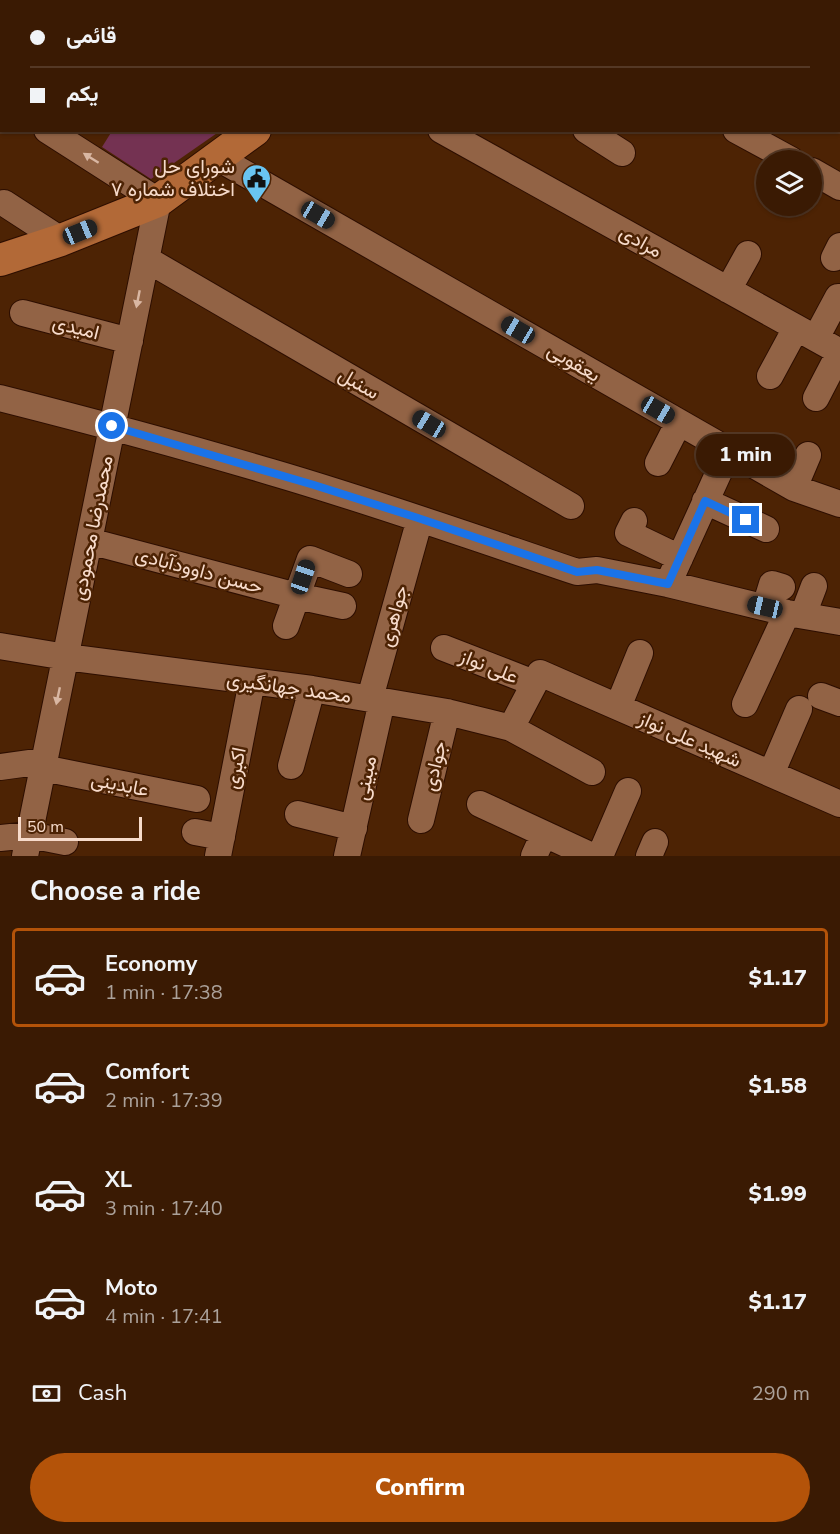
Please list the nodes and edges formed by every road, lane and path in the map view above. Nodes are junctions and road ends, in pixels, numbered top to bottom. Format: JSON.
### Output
{"nodes":[{"id":1,"x":50,"y":132,"type":"edge"},
{"id":2,"x":252,"y":132,"type":"edge"},
{"id":3,"x":445,"y":132,"type":"edge"},
{"id":4,"x":593,"y":132,"type":"edge"},
{"id":5,"x":740,"y":132,"type":"edge"},
{"id":6,"x":773,"y":150,"type":"edge"},
{"id":7,"x":622,"y":153,"type":"dead end"},
{"id":8,"x":218,"y":158,"type":"junction"},
{"id":9,"x":822,"y":177,"type":"edge"},
{"id":10,"x":840,"y":187,"type":"edge"},
{"id":11,"x":158,"y":201,"type":"junction"},
{"id":12,"x":4,"y":203,"type":"dead end"},
{"id":13,"x":61,"y":240,"type":"junction"},
{"id":14,"x":748,"y":254,"type":"dead end"},
{"id":15,"x":146,"y":259,"type":"junction"},
{"id":16,"x":0,"y":260,"type":"edge"},
{"id":17,"x":728,"y":290,"type":"junction"},
{"id":18,"x":838,"y":297,"type":"dead end"},
{"id":19,"x":23,"y":314,"type":"dead end"},
{"id":20,"x":806,"y":333,"type":"junction"},
{"id":21,"x":130,"y":341,"type":"junction"},
{"id":22,"x":840,"y":352,"type":"edge"},
{"id":23,"x":770,"y":376,"type":"dead end"},
{"id":24,"x":0,"y":398,"type":"edge"},
{"id":25,"x":816,"y":398,"type":"dead end"},
{"id":26,"x":679,"y":422,"type":"junction"},
{"id":27,"x":112,"y":426,"type":"junction"},
{"id":28,"x":729,"y":450,"type":"junction"},
{"id":29,"x":808,"y":455,"type":"dead end"},
{"id":30,"x":658,"y":463,"type":"dead end"},
{"id":31,"x":794,"y":488,"type":"junction"},
{"id":32,"x":705,"y":501,"type":"junction"},
{"id":33,"x":840,"y":504,"type":"edge"},
{"id":34,"x":571,"y":506,"type":"dead end"},
{"id":35,"x":634,"y":521,"type":"dead end"},
{"id":36,"x":765,"y":529,"type":"dead end"},
{"id":37,"x":416,"y":533,"type":"dead end"},
{"id":38,"x":89,"y":541,"type":"junction"},
{"id":39,"x":680,"y":558,"type":"junction"},
{"id":40,"x":349,"y":574,"type":"dead end"},
{"id":41,"x":668,"y":584,"type":"junction"},
{"id":42,"x":814,"y":586,"type":"dead end"},
{"id":43,"x":782,"y":587,"type":"dead end"},
{"id":44,"x":297,"y":596,"type":"junction"},
{"id":45,"x":344,"y":606,"type":"dead end"},
{"id":46,"x":785,"y":612,"type":"junction"},
{"id":47,"x":840,"y":622,"type":"edge"},
{"id":48,"x":286,"y":626,"type":"dead end"},
{"id":49,"x":0,"y":646,"type":"edge"},
{"id":50,"x":444,"y":648,"type":"dead end"},
{"id":51,"x":640,"y":653,"type":"dead end"},
{"id":52,"x":66,"y":657,"type":"junction"},
{"id":53,"x":537,"y":678,"type":"junction"},
{"id":54,"x":252,"y":681,"type":"junction"},
{"id":55,"x":312,"y":689,"type":"junction"},
{"id":56,"x":376,"y":699,"type":"junction"},
{"id":57,"x":745,"y":704,"type":"dead end"},
{"id":58,"x":618,"y":707,"type":"junction"},
{"id":59,"x":799,"y":709,"type":"dead end"},
{"id":60,"x":447,"y":712,"type":"junction"},
{"id":61,"x":511,"y":728,"type":"junction"},
{"id":62,"x":43,"y":764,"type":"junction"},
{"id":63,"x":291,"y":766,"type":"dead end"},
{"id":64,"x":0,"y":767,"type":"edge"},
{"id":65,"x":592,"y":772,"type":"dead end"},
{"id":66,"x":771,"y":774,"type":"junction"},
{"id":67,"x":628,"y":790,"type":"dead end"},
{"id":68,"x":197,"y":799,"type":"dead end"},
{"id":69,"x":480,"y":804,"type":"dead end"},
{"id":70,"x":840,"y":804,"type":"edge"},
{"id":71,"x":298,"y":814,"type":"dead end"},
{"id":72,"x":421,"y":820,"type":"dead end"},
{"id":73,"x":354,"y":828,"type":"junction"},
{"id":74,"x":195,"y":832,"type":"dead end"},
{"id":75,"x":0,"y":838,"type":"edge"},
{"id":76,"x":65,"y":842,"type":"dead end"},
{"id":77,"x":28,"y":845,"type":"edge"},
{"id":78,"x":539,"y":845,"type":"edge"},
{"id":79,"x":220,"y":847,"type":"edge"},
{"id":80,"x":347,"y":856,"type":"edge"},
{"id":81,"x":592,"y":856,"type":"edge"},
{"id":82,"x":600,"y":856,"type":"edge"}],
"edges":[{"from":11,"to":1,"type":"street","one_way":true},
{"from":2,"to":8,"type":"main road"},
{"from":3,"to":17,"type":"street","name":"مرادی"},
{"from":4,"to":7,"type":"street"},
{"from":5,"to":6,"type":"street"},
{"from":8,"to":11,"type":"main road"},
{"from":8,"to":26,"type":"street","name":"یعقوبی"},
{"from":9,"to":10,"type":"street"},
{"from":11,"to":13,"type":"main road"},
{"from":11,"to":15,"type":"street","name":"محمدرضا محمودی"},
{"from":12,"to":13,"type":"street"},
{"from":13,"to":16,"type":"main road"},
{"from":14,"to":17,"type":"street"},
{"from":15,"to":21,"type":"street","name":"محمدرضا محمودی","one_way":true},
{"from":15,"to":34,"type":"street","name":"سنبل"},
{"from":17,"to":20,"type":"street","name":"مرادی"},
{"from":18,"to":20,"type":"street"},
{"from":19,"to":21,"type":"street","name":"امیدی"},
{"from":20,"to":22,"type":"street","name":"مرادی"},
{"from":20,"to":23,"type":"street"},
{"from":21,"to":27,"type":"street","name":"محمدرضا محمودی"},
{"from":22,"to":25,"type":"street"},
{"from":24,"to":27,"type":"street"},
{"from":26,"to":28,"type":"street","name":"یعقوبی"},
{"from":26,"to":30,"type":"street"},
{"from":27,"to":38,"type":"street","name":"محمدرضا محمودی"},
{"from":27,"to":41,"type":"street"},
{"from":28,"to":31,"type":"street","name":"یعقوبی"},
{"from":28,"to":32,"type":"street"},
{"from":29,"to":31,"type":"street"},
{"from":31,"to":33,"type":"street","name":"یعقوبی"},
{"from":32,"to":36,"type":"street"},
{"from":32,"to":39,"type":"street"},
{"from":35,"to":39,"type":"street"},
{"from":37,"to":56,"type":"street","name":"جواهری"},
{"from":38,"to":44,"type":"street","name":"حسن داوودآبادی"},
{"from":38,"to":52,"type":"street","name":"محمدرضا محمودی"},
{"from":39,"to":41,"type":"street"},
{"from":40,"to":44,"type":"street"},
{"from":41,"to":46,"type":"street"},
{"from":42,"to":46,"type":"street"},
{"from":43,"to":46,"type":"street"},
{"from":44,"to":45,"type":"street","name":"حسن داوودآبادی"},
{"from":44,"to":48,"type":"street"},
{"from":46,"to":47,"type":"street"},
{"from":46,"to":57,"type":"street"},
{"from":49,"to":52,"type":"street","name":"محمد جهانگیری"},
{"from":50,"to":53,"type":"street","name":"علی نواز"},
{"from":51,"to":58,"type":"street"},
{"from":52,"to":54,"type":"street","name":"محمد جهانگیری"},
{"from":52,"to":62,"type":"street","name":"محمدرضا محمودی","one_way":true},
{"from":53,"to":58,"type":"street","name":"شهید علی نواز"},
{"from":53,"to":61,"type":"street"},
{"from":54,"to":55,"type":"street","name":"محمد جهانگیری"},
{"from":54,"to":79,"type":"street","name":"اکبری"},
{"from":55,"to":56,"type":"street","name":"محمد جهانگیری"},
{"from":55,"to":63,"type":"street"},
{"from":56,"to":60,"type":"street","name":"محمد جهانگیری"},
{"from":56,"to":73,"type":"street","name":"مبینی"},
{"from":58,"to":66,"type":"street","name":"شهید علی نواز"},
{"from":59,"to":66,"type":"street"},
{"from":60,"to":61,"type":"street","name":"محمد جهانگیری"},
{"from":60,"to":72,"type":"street","name":"جوادی"},
{"from":61,"to":65,"type":"street","name":"محمد جهانگیری"},
{"from":62,"to":64,"type":"street","name":"عابدینی"},
{"from":62,"to":68,"type":"street","name":"عابدینی"},
{"from":62,"to":77,"type":"street","name":"محمدرضا محمودی"},
{"from":66,"to":70,"type":"street","name":"شهید علی نواز"},
{"from":67,"to":82,"type":"street"},
{"from":69,"to":78,"type":"street"},
{"from":71,"to":73,"type":"street"},
{"from":73,"to":80,"type":"street","name":"مبینی"},
{"from":74,"to":79,"type":"street"},
{"from":75,"to":77,"type":"street"},
{"from":76,"to":77,"type":"street"},
{"from":78,"to":81,"type":"street"}]}
